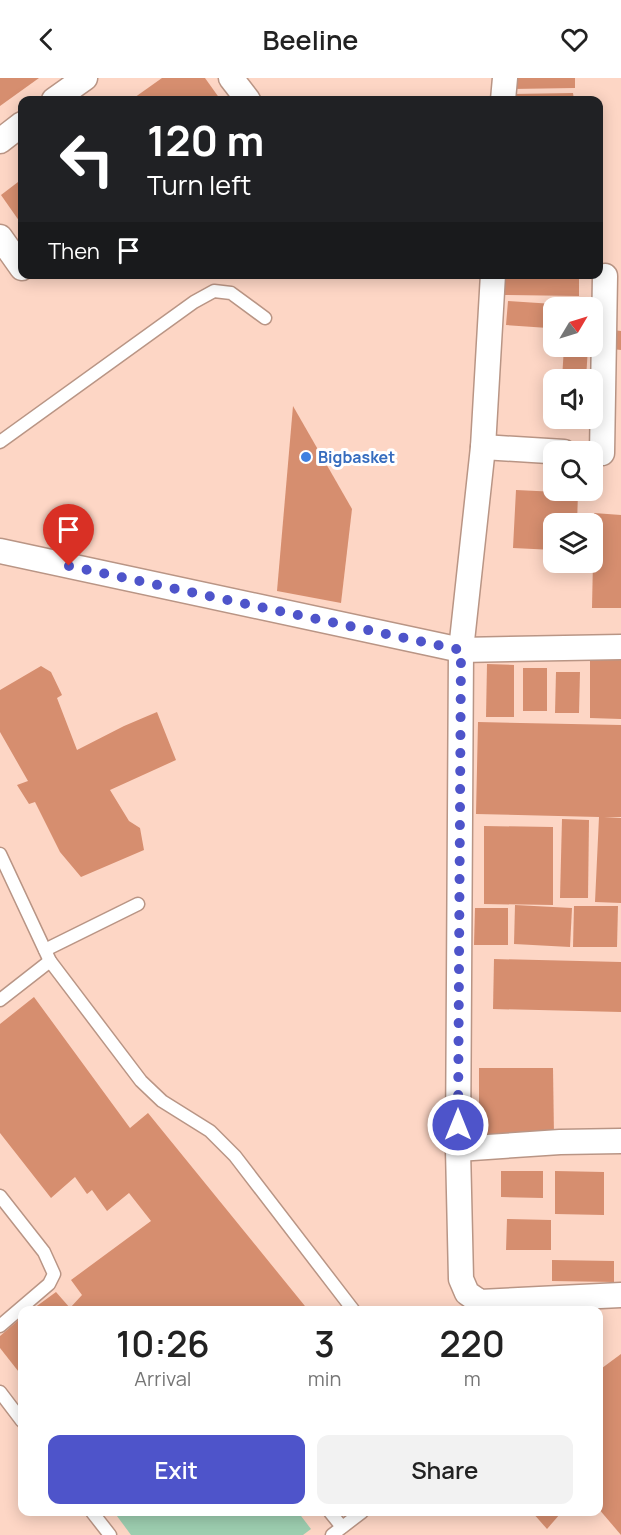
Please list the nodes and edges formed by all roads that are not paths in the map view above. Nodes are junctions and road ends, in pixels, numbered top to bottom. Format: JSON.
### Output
{"nodes":[{"id":1,"x":85,"y":78,"type":"edge"},
{"id":2,"x":231,"y":78,"type":"edge"},
{"id":3,"x":505,"y":78,"type":"edge"},
{"id":4,"x":60,"y":96,"type":"edge"},
{"id":5,"x":245,"y":96,"type":"edge"},
{"id":6,"x":503,"y":96,"type":"edge"},
{"id":7,"x":18,"y":127,"type":"edge"},
{"id":8,"x":0,"y":141,"type":"edge"},
{"id":9,"x":0,"y":237,"type":"edge"},
{"id":10,"x":18,"y":262,"type":"edge"},
{"id":11,"x":605,"y":276,"type":"dead end"},
{"id":12,"x":493,"y":279,"type":"edge"},
{"id":13,"x":265,"y":318,"type":"dead end"},
{"id":14,"x":0,"y":442,"type":"edge"},
{"id":15,"x":483,"y":447,"type":"junction"},
{"id":16,"x":543,"y":451,"type":"edge"},
{"id":17,"x":605,"y":454,"type":"edge"},
{"id":18,"x":0,"y":550,"type":"edge"},
{"id":19,"x":621,"y":647,"type":"edge"},
{"id":20,"x":461,"y":650,"type":"junction"},
{"id":21,"x":0,"y":854,"type":"edge"},
{"id":22,"x":138,"y":904,"type":"dead end"},
{"id":23,"x":47,"y":956,"type":"junction"},
{"id":24,"x":0,"y":1000,"type":"edge"},
{"id":25,"x":621,"y":1141,"type":"edge"},
{"id":26,"x":458,"y":1149,"type":"junction"},
{"id":27,"x":0,"y":1196,"type":"edge"},
{"id":28,"x":621,"y":1295,"type":"edge"},
{"id":29,"x":24,"y":1306,"type":"edge"},
{"id":30,"x":350,"y":1306,"type":"edge"},
{"id":31,"x":18,"y":1311,"type":"edge"},
{"id":32,"x":0,"y":1326,"type":"edge"},
{"id":33,"x":0,"y":1392,"type":"edge"},
{"id":34,"x":18,"y":1416,"type":"edge"},
{"id":35,"x":95,"y":1516,"type":"edge"},
{"id":36,"x":331,"y":1516,"type":"edge"},
{"id":37,"x":357,"y":1516,"type":"edge"},
{"id":38,"x":337,"y":1531,"type":"edge"},
{"id":39,"x":110,"y":1535,"type":"edge"}],
"edges":[{"from":1,"to":4,"type":"street"},
{"from":2,"to":5,"type":"street"},
{"from":3,"to":6,"type":"street"},
{"from":7,"to":8,"type":"street"},
{"from":9,"to":10,"type":"street"},
{"from":11,"to":17,"type":"street"},
{"from":12,"to":15,"type":"street"},
{"from":13,"to":14,"type":"lane"},
{"from":15,"to":16,"type":"street"},
{"from":15,"to":20,"type":"street"},
{"from":18,"to":20,"type":"street"},
{"from":19,"to":20,"type":"street"},
{"from":20,"to":26,"type":"street"},
{"from":21,"to":23,"type":"lane"},
{"from":22,"to":23,"type":"lane"},
{"from":23,"to":24,"type":"lane"},
{"from":23,"to":30,"type":"lane"},
{"from":25,"to":26,"type":"street"},
{"from":26,"to":28,"type":"street"},
{"from":27,"to":29,"type":"lane"},
{"from":31,"to":32,"type":"lane"},
{"from":33,"to":34,"type":"lane"},
{"from":35,"to":39,"type":"lane"},
{"from":36,"to":38,"type":"lane"},
{"from":37,"to":38,"type":"lane"}]}
